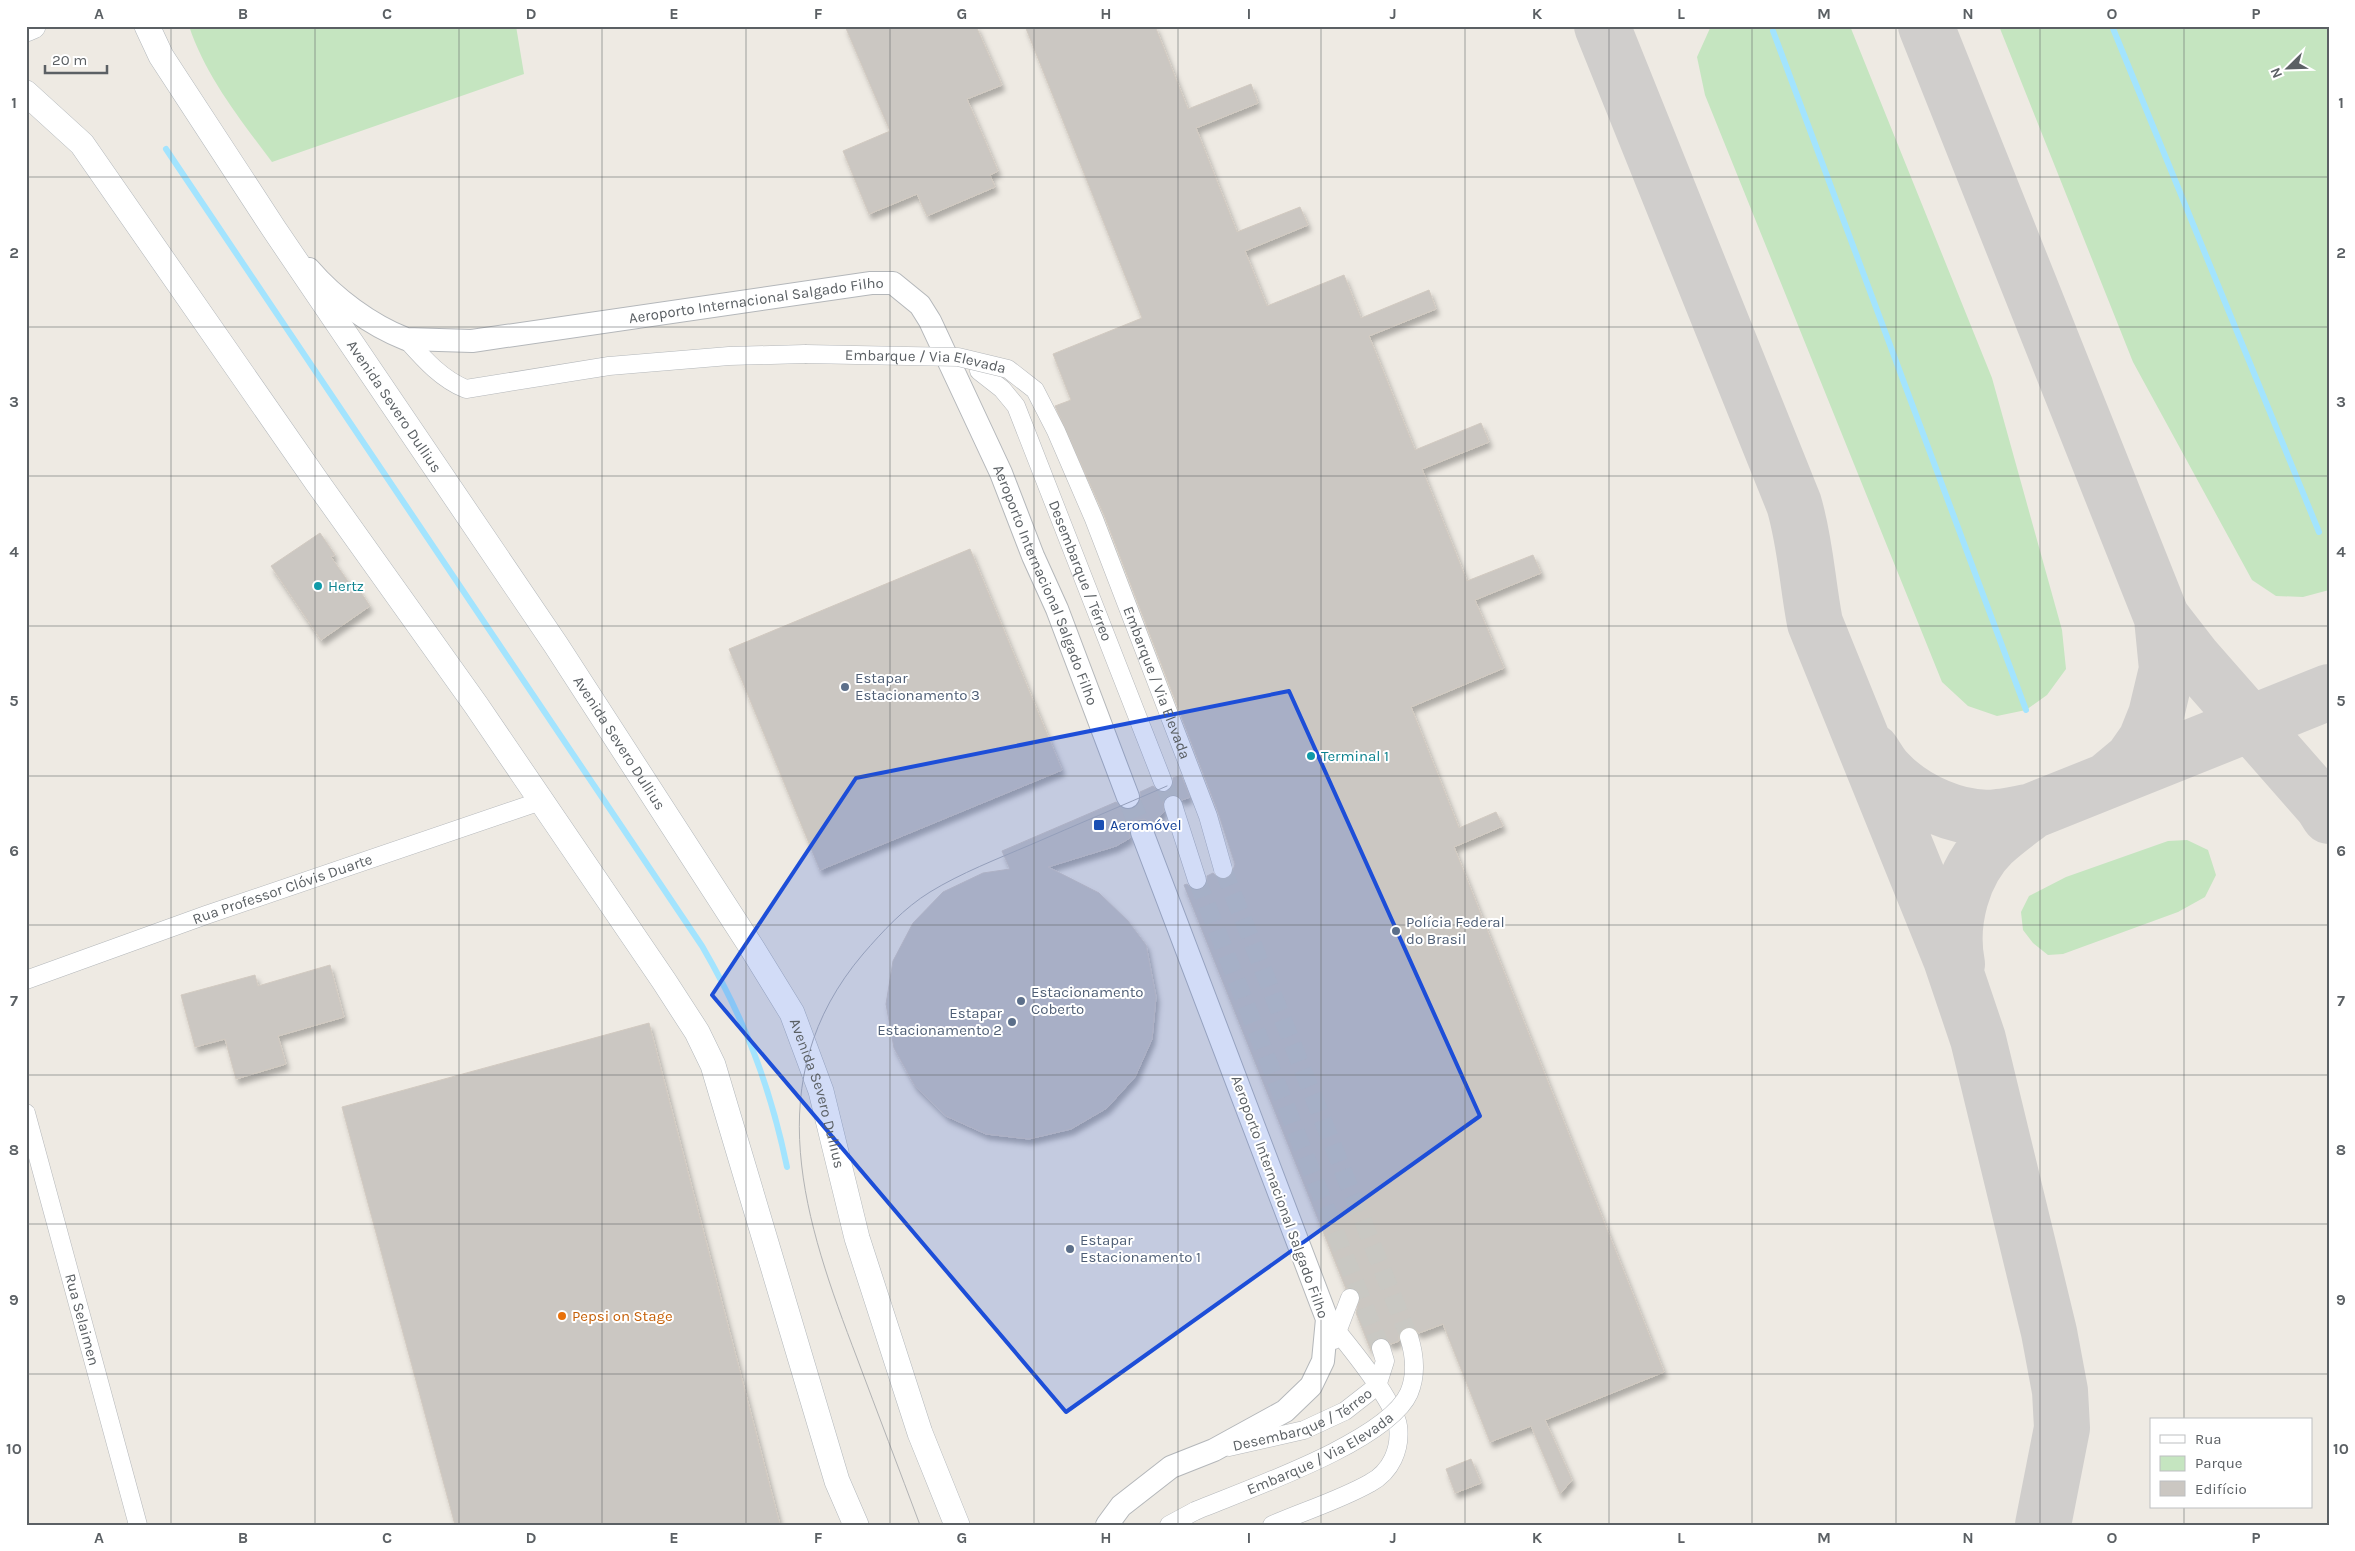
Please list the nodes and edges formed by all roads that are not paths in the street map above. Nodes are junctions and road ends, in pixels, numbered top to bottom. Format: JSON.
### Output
{"nodes":[{"id":1,"x":33,"y":26,"type":"edge"},
{"id":2,"x":147,"y":26,"type":"edge"},
{"id":3,"x":26,"y":29,"type":"edge"},
{"id":4,"x":26,"y":93,"type":"edge"},
{"id":5,"x":274,"y":229,"type":"junction"},
{"id":6,"x":406,"y":339,"type":"junction"},
{"id":7,"x":979,"y":371,"type":"dead end"},
{"id":8,"x":1163,"y":782,"type":"tunnel mouth"},
{"id":9,"x":1128,"y":797,"type":"tunnel mouth"},
{"id":10,"x":541,"y":801,"type":"junction"},
{"id":11,"x":1172,"y":805,"type":"tunnel mouth"},
{"id":12,"x":1142,"y":832,"type":"tunnel mouth"},
{"id":13,"x":1223,"y":869,"type":"tunnel mouth"},
{"id":14,"x":1197,"y":880,"type":"tunnel mouth"},
{"id":15,"x":26,"y":980,"type":"edge"},
{"id":16,"x":26,"y":1113,"type":"edge"},
{"id":17,"x":1350,"y":1298,"type":"dead end"},
{"id":18,"x":1332,"y":1325,"type":"junction"},
{"id":19,"x":1409,"y":1337,"type":"tunnel mouth"},
{"id":20,"x":1381,"y":1348,"type":"tunnel mouth"},
{"id":21,"x":1377,"y":1386,"type":"junction"},
{"id":22,"x":1214,"y":1450,"type":"junction"},
{"id":23,"x":138,"y":1525,"type":"edge"},
{"id":24,"x":856,"y":1525,"type":"edge"},
{"id":25,"x":957,"y":1525,"type":"edge"},
{"id":26,"x":1106,"y":1525,"type":"edge"},
{"id":27,"x":1169,"y":1525,"type":"edge"},
{"id":28,"x":1272,"y":1525,"type":"edge"}],
"edges":[{"from":1,"to":3,"type":"main road"},
{"from":2,"to":5,"type":"main road","name":"Avenida Severo Dullius"},
{"from":4,"to":10,"type":"main road"},
{"from":5,"to":6,"type":"street","name":"Aeroporto Internacional Salgado Filho"},
{"from":5,"to":25,"type":"main road","name":"Avenida Severo Dullius"},
{"from":6,"to":9,"type":"street","name":"Aeroporto Internacional Salgado Filho"},
{"from":6,"to":13,"type":"street","name":"Embarque / Via Elevada","bridge":true},
{"from":7,"to":8,"type":"street","name":"Desembarque / Térreo"},
{"from":10,"to":15,"type":"street","name":"Rua Professor Clóvis Duarte"},
{"from":10,"to":24,"type":"main road"},
{"from":11,"to":14,"type":"street"},
{"from":12,"to":18,"type":"street","name":"Aeroporto Internacional Salgado Filho"},
{"from":16,"to":23,"type":"street","name":"Rua Selaimen"},
{"from":17,"to":18,"type":"street"},
{"from":18,"to":21,"type":"street"},
{"from":18,"to":22,"type":"street","name":"Aeroporto Internacional Salgado Filho"},
{"from":19,"to":27,"type":"street","name":"Embarque / Via Elevada","bridge":true},
{"from":20,"to":21,"type":"street","name":"Desembarque / Térreo"},
{"from":21,"to":22,"type":"street","name":"Desembarque / Térreo"},
{"from":21,"to":28,"type":"street"},
{"from":22,"to":26,"type":"street","name":"Aeroporto Internacional Salgado Filho"}]}
